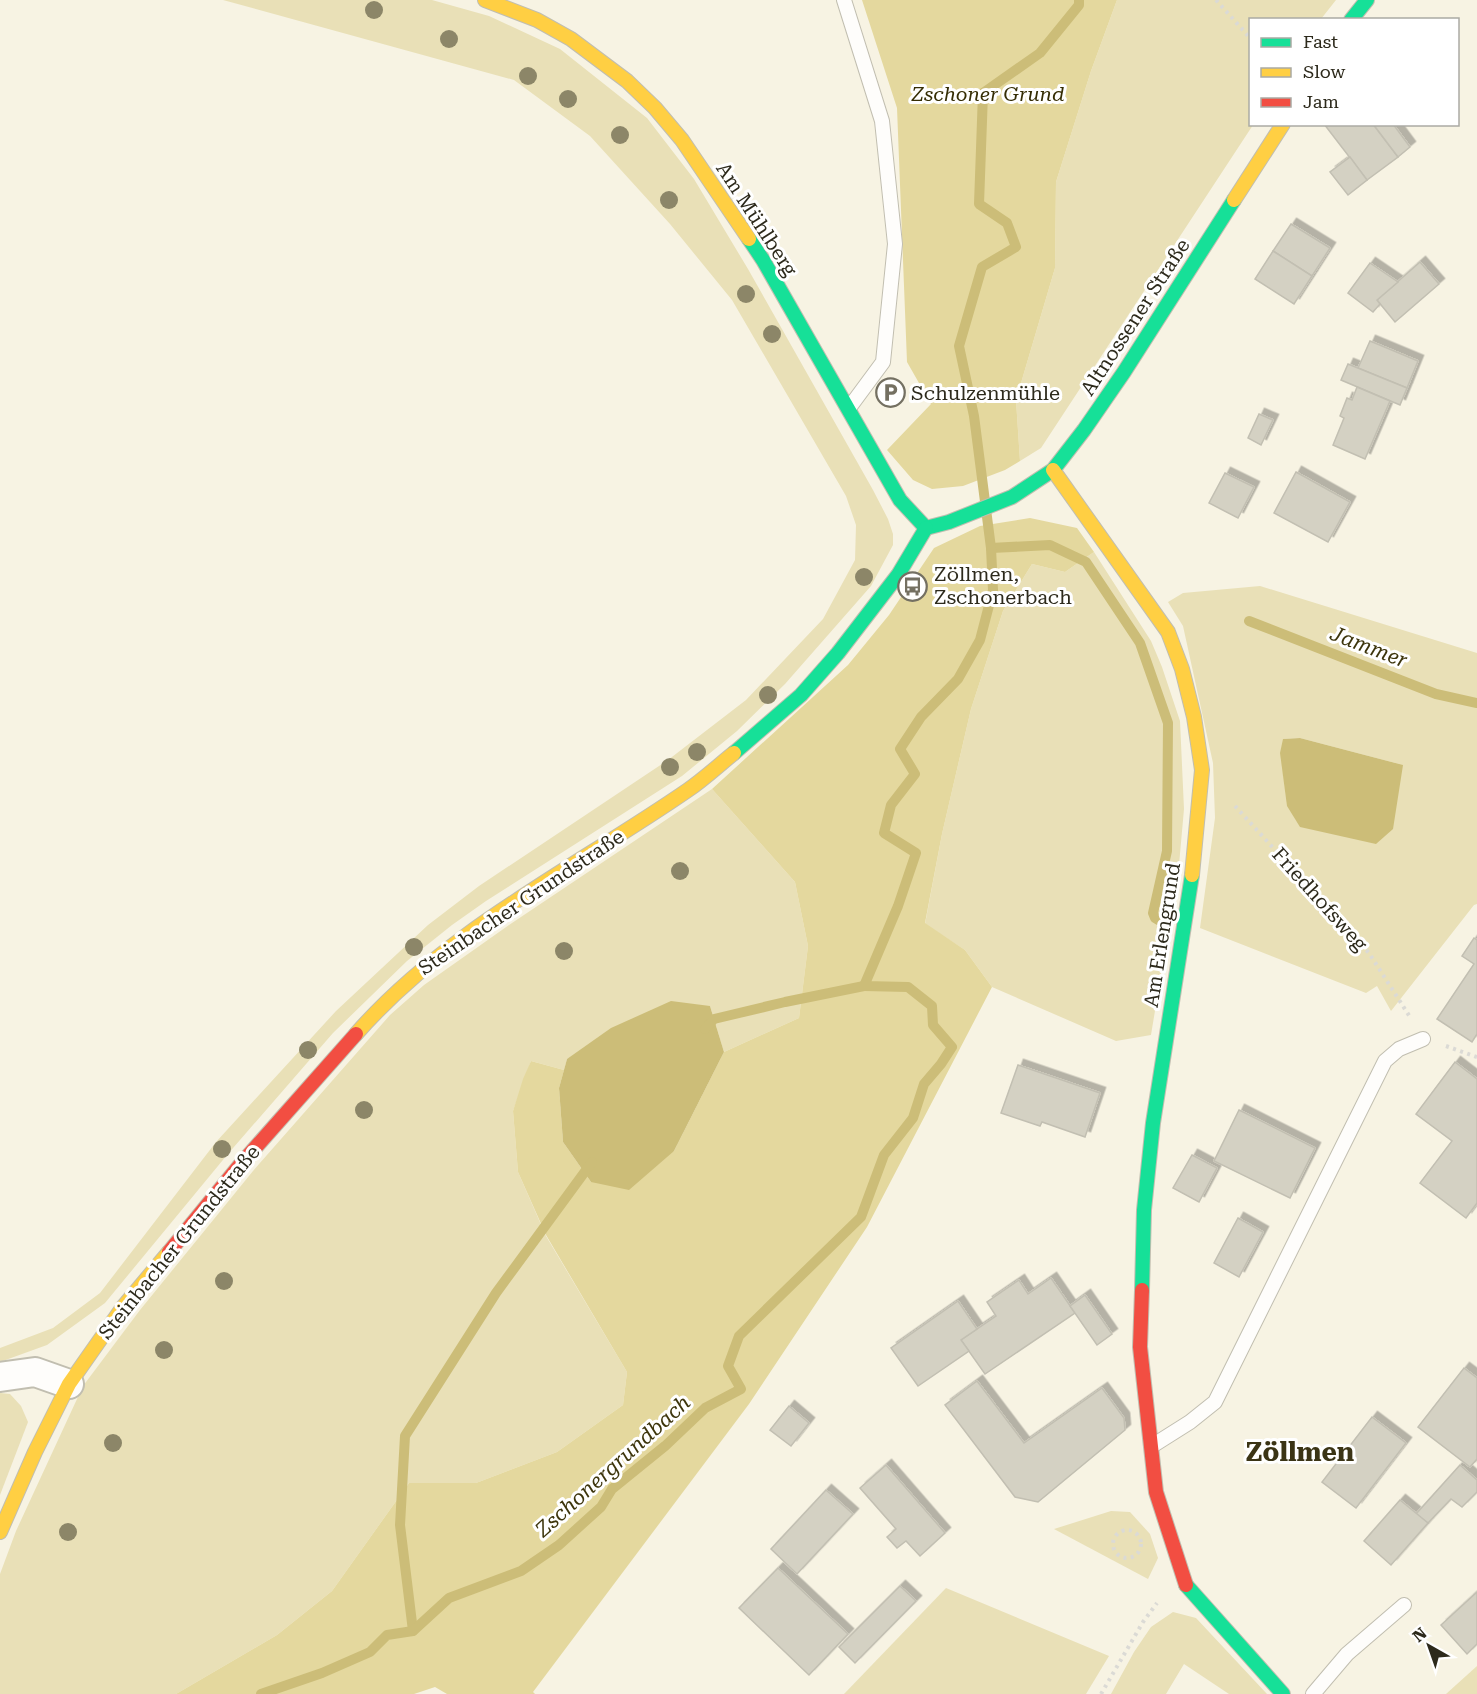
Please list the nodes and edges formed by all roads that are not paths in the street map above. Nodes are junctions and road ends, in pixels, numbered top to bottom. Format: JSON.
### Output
{"nodes":[{"id":1,"x":485,"y":0,"type":"edge"},
{"id":2,"x":844,"y":0,"type":"edge"},
{"id":3,"x":1367,"y":0,"type":"edge"},
{"id":4,"x":1353,"y":18,"type":"edge"},
{"id":5,"x":1282,"y":126,"type":"edge"},
{"id":6,"x":848,"y":410,"type":"junction"},
{"id":7,"x":1053,"y":470,"type":"junction"},
{"id":8,"x":926,"y":528,"type":"junction"},
{"id":9,"x":1423,"y":1039,"type":"road end"},
{"id":10,"x":0,"y":1377,"type":"edge"},
{"id":11,"x":69,"y":1384,"type":"junction"},
{"id":12,"x":1152,"y":1446,"type":"junction"},
{"id":13,"x":0,"y":1532,"type":"edge"},
{"id":14,"x":1404,"y":1605,"type":"dead end"},
{"id":15,"x":1283,"y":1694,"type":"edge"},
{"id":16,"x":1313,"y":1694,"type":"edge"}],
"edges":[{"from":1,"to":6,"type":"street","name":"Am Mühlberg"},
{"from":2,"to":6,"type":"lane"},
{"from":3,"to":4,"type":"street"},
{"from":5,"to":7,"type":"street","name":"Altnossener Straße"},
{"from":6,"to":8,"type":"street","name":"Am Mühlberg"},
{"from":7,"to":8,"type":"street","name":"Altnossener Straße"},
{"from":7,"to":12,"type":"street","name":"Am Erlengrund"},
{"from":8,"to":11,"type":"street","name":"Steinbacher Grundstraße"},
{"from":9,"to":12,"type":"lane"},
{"from":10,"to":11,"type":"street"},
{"from":11,"to":13,"type":"street","name":"Steinbacher Grundstraße"},
{"from":12,"to":15,"type":"street","name":"Am Erlengrund"},
{"from":14,"to":16,"type":"lane"}]}
